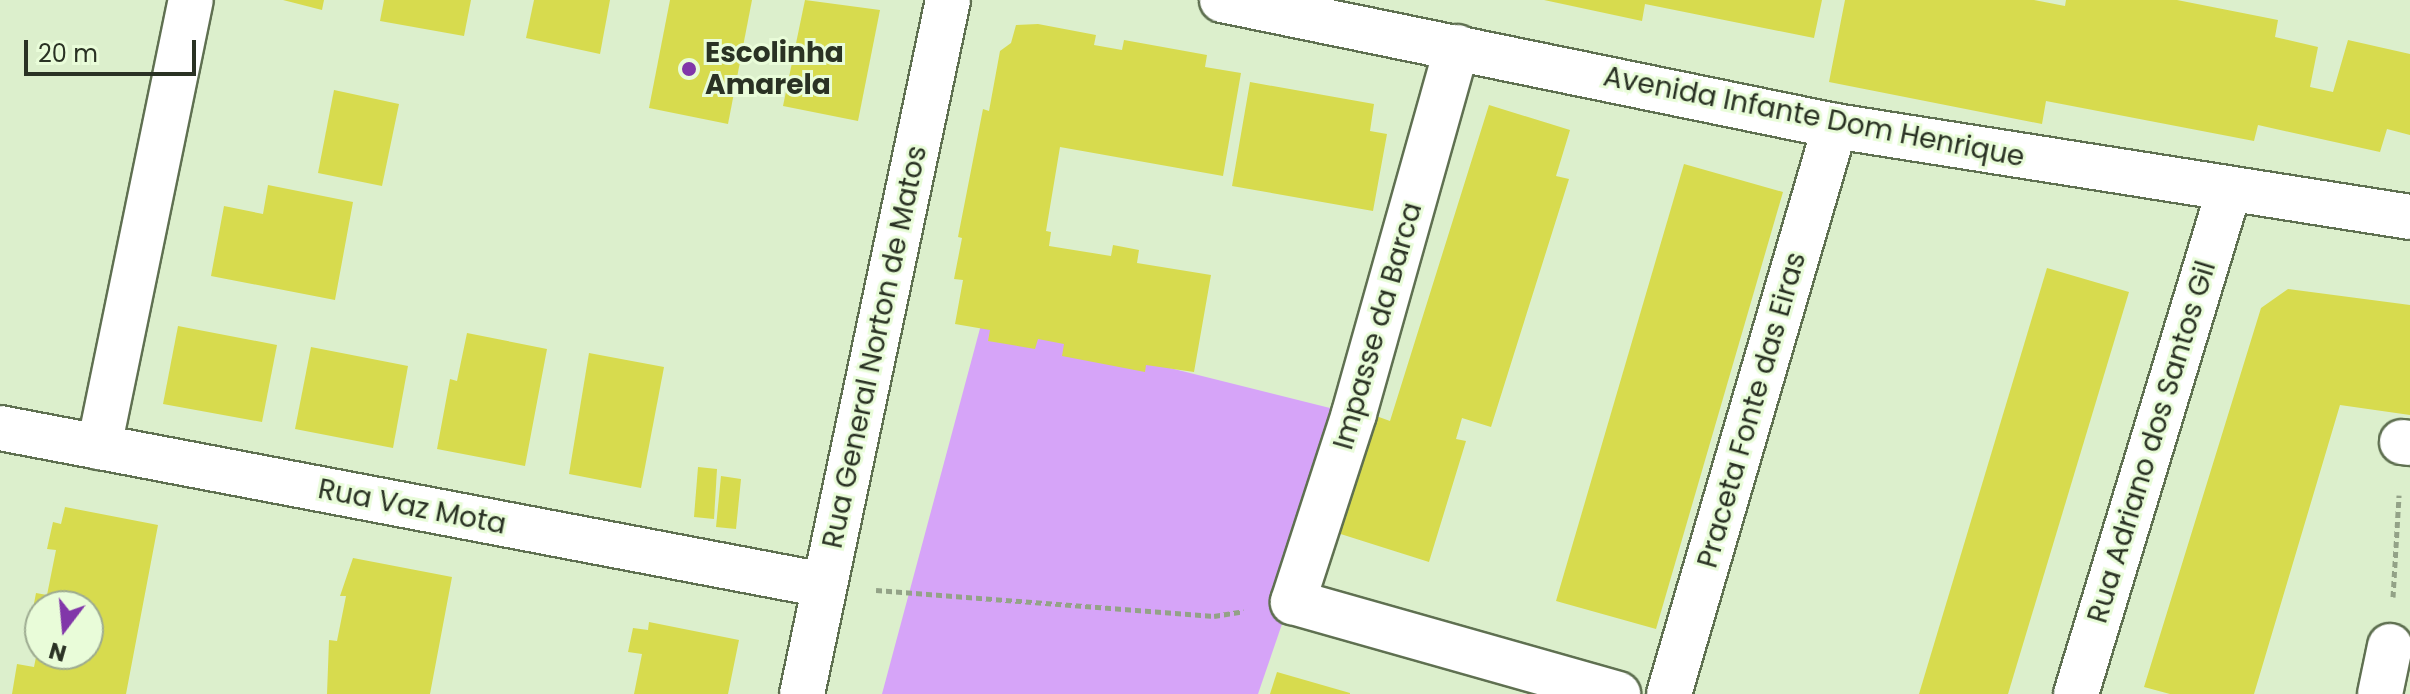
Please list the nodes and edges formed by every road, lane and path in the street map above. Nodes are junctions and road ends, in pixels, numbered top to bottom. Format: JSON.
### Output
{"nodes":[{"id":1,"x":191,"y":0,"type":"edge"},
{"id":2,"x":948,"y":0,"type":"edge"},
{"id":3,"x":1222,"y":0,"type":"edge"},
{"id":4,"x":1457,"y":47,"type":"junction"},
{"id":5,"x":1835,"y":126,"type":"junction"},
{"id":6,"x":2229,"y":190,"type":"junction"},
{"id":7,"x":2410,"y":217,"type":"edge"},
{"id":8,"x":0,"y":428,"type":"edge"},
{"id":9,"x":2406,"y":443,"type":"edge"},
{"id":10,"x":99,"y":447,"type":"junction"},
{"id":11,"x":824,"y":585,"type":"junction"},
{"id":12,"x":1293,"y":602,"type":"junction"},
{"id":13,"x":2390,"y":646,"type":"joint"},
{"id":14,"x":802,"y":694,"type":"edge"},
{"id":15,"x":1618,"y":694,"type":"edge"},
{"id":16,"x":1669,"y":694,"type":"edge"},
{"id":17,"x":2076,"y":694,"type":"edge"},
{"id":18,"x":2380,"y":694,"type":"edge"}],
"edges":[{"from":1,"to":10,"type":"street"},
{"from":2,"to":11,"type":"street","name":"Rua General Norton de Matos"},
{"from":3,"to":4,"type":"street","name":"Avenida Infante Dom Henrique"},
{"from":4,"to":5,"type":"street","name":"Avenida Infante Dom Henrique"},
{"from":4,"to":12,"type":"street","name":"Impasse da Barca"},
{"from":5,"to":6,"type":"street","name":"Avenida Infante Dom Henrique"},
{"from":5,"to":16,"type":"street","name":"Praceta Fonte das Eiras"},
{"from":6,"to":7,"type":"street","name":"Avenida Infante Dom Henrique"},
{"from":6,"to":17,"type":"street","name":"Rua Adriano dos Santos Gil"},
{"from":8,"to":10,"type":"street","name":"Rua Vaz Mota"},
{"from":9,"to":13,"type":"path"},
{"from":10,"to":11,"type":"street","name":"Rua Vaz Mota"},
{"from":11,"to":12,"type":"path"},
{"from":11,"to":14,"type":"street","name":"Rua General Norton de Matos"},
{"from":12,"to":15,"type":"street"},
{"from":13,"to":18,"type":"street"}]}
